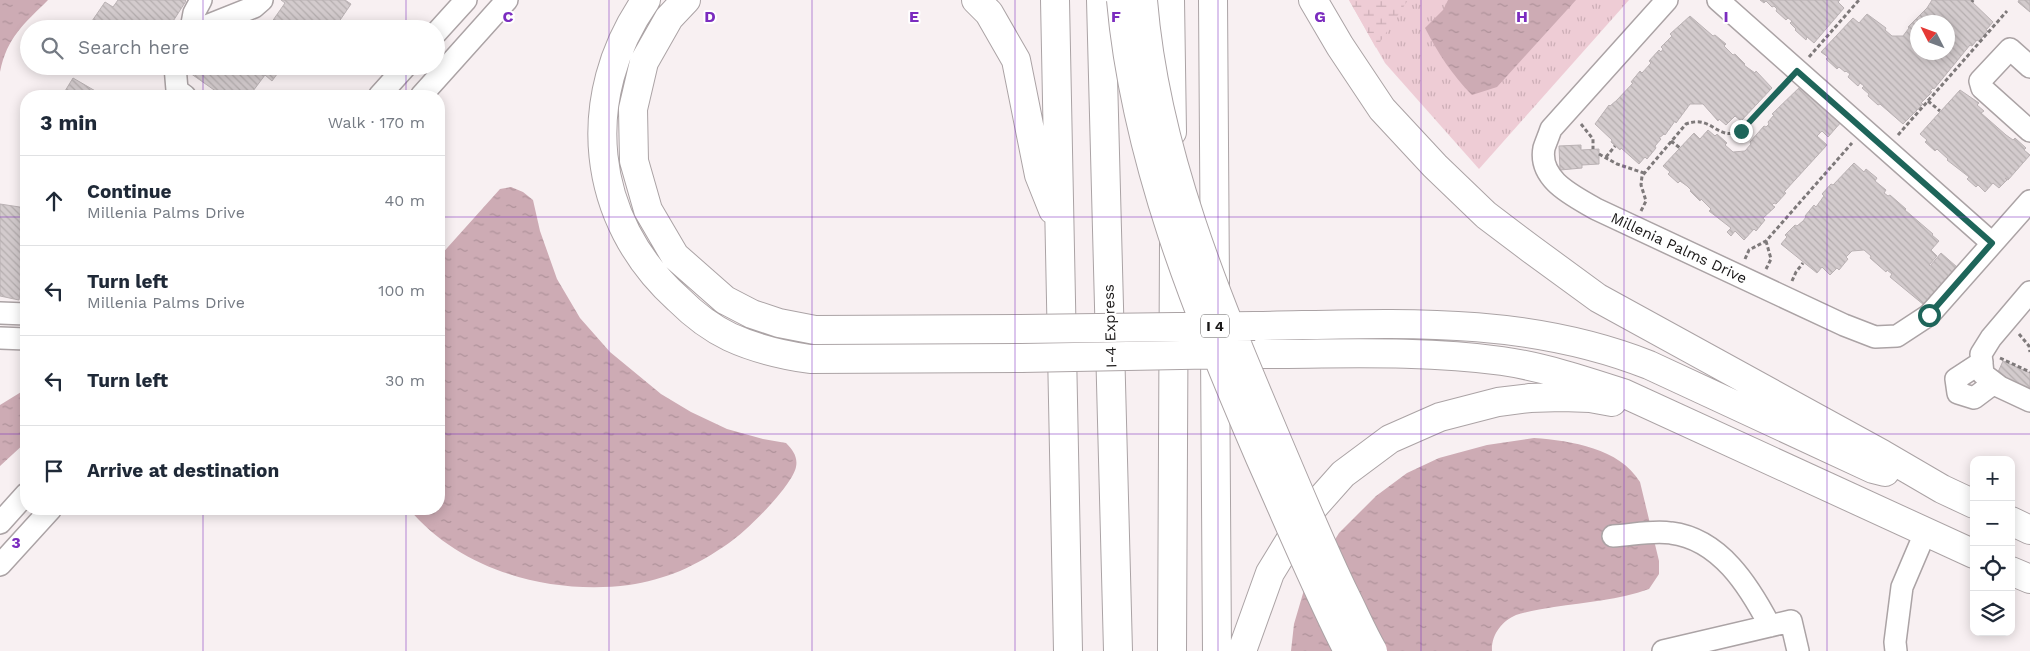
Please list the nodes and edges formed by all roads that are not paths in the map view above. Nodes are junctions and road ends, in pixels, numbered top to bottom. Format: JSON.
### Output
{"nodes":[{"id":1,"x":201,"y":0,"type":"edge"},
{"id":2,"x":262,"y":0,"type":"edge"},
{"id":3,"x":466,"y":0,"type":"edge"},
{"id":4,"x":507,"y":0,"type":"edge"},
{"id":5,"x":646,"y":0,"type":"edge"},
{"id":6,"x":686,"y":0,"type":"edge"},
{"id":7,"x":976,"y":0,"type":"edge"},
{"id":8,"x":1055,"y":0,"type":"edge"},
{"id":9,"x":1101,"y":0,"type":"edge"},
{"id":10,"x":1121,"y":0,"type":"edge"},
{"id":11,"x":1143,"y":0,"type":"edge"},
{"id":12,"x":1170,"y":0,"type":"edge"},
{"id":13,"x":1213,"y":0,"type":"edge"},
{"id":14,"x":1313,"y":0,"type":"edge"},
{"id":15,"x":1667,"y":0,"type":"edge"},
{"id":16,"x":1718,"y":0,"type":"edge"},
{"id":17,"x":193,"y":20,"type":"edge"},
{"id":18,"x":222,"y":20,"type":"edge"},
{"id":19,"x":445,"y":23,"type":"edge"},
{"id":20,"x":2030,"y":67,"type":"edge"},
{"id":21,"x":445,"y":69,"type":"edge"},
{"id":22,"x":176,"y":75,"type":"edge"},
{"id":23,"x":398,"y":75,"type":"edge"},
{"id":24,"x":440,"y":75,"type":"edge"},
{"id":25,"x":177,"y":90,"type":"edge"},
{"id":26,"x":385,"y":90,"type":"edge"},
{"id":27,"x":426,"y":90,"type":"edge"},
{"id":28,"x":2030,"y":131,"type":"edge"},
{"id":29,"x":2030,"y":201,"type":"edge"},
{"id":30,"x":1060,"y":230,"type":"junction"},
{"id":31,"x":1992,"y":243,"type":"junction"},
{"id":32,"x":2030,"y":292,"type":"edge"},
{"id":33,"x":13,"y":314,"type":"edge"},
{"id":34,"x":14,"y":338,"type":"edge"},
{"id":35,"x":1990,"y":360,"type":"junction"},
{"id":36,"x":1994,"y":383,"type":"junction"},
{"id":37,"x":2030,"y":401,"type":"edge"},
{"id":38,"x":1697,"y":427,"type":"junction"},
{"id":39,"x":1942,"y":489,"type":"junction"},
{"id":40,"x":20,"y":501,"type":"edge"},
{"id":41,"x":1970,"y":502,"type":"edge"},
{"id":42,"x":46,"y":515,"type":"edge"},
{"id":43,"x":0,"y":523,"type":"edge"},
{"id":44,"x":2015,"y":523,"type":"edge"},
{"id":45,"x":2030,"y":530,"type":"edge"},
{"id":46,"x":1925,"y":532,"type":"junction"},
{"id":47,"x":1613,"y":536,"type":"dead end"},
{"id":48,"x":1970,"y":552,"type":"edge"},
{"id":49,"x":0,"y":565,"type":"edge"},
{"id":50,"x":2015,"y":573,"type":"edge"},
{"id":51,"x":2030,"y":580,"type":"edge"},
{"id":52,"x":1770,"y":626,"type":"junction"},
{"id":53,"x":1068,"y":651,"type":"edge"},
{"id":54,"x":1118,"y":651,"type":"edge"},
{"id":55,"x":1172,"y":651,"type":"edge"},
{"id":56,"x":1217,"y":651,"type":"edge"},
{"id":57,"x":1242,"y":651,"type":"edge"},
{"id":58,"x":1348,"y":651,"type":"edge"},
{"id":59,"x":1373,"y":651,"type":"edge"},
{"id":60,"x":1663,"y":651,"type":"edge"},
{"id":61,"x":1798,"y":651,"type":"edge"},
{"id":62,"x":1896,"y":651,"type":"edge"}],
"edges":[{"from":1,"to":17,"type":"street"},
{"from":2,"to":18,"type":"street"},
{"from":3,"to":19,"type":"street"},
{"from":4,"to":21,"type":"street"},
{"from":5,"to":38,"type":"highway","bridge":true},
{"from":6,"to":39,"type":"highway","bridge":true},
{"from":7,"to":30,"type":"highway"},
{"from":8,"to":30,"type":"highway"},
{"from":9,"to":54,"type":"highway","name":"I-4 Express"},
{"from":10,"to":58,"type":"highway","bridge":true},
{"from":11,"to":59,"type":"highway","bridge":true},
{"from":12,"to":55,"type":"highway"},
{"from":13,"to":56,"type":"highway","number":"I 4"},
{"from":14,"to":39,"type":"highway"},
{"from":15,"to":31,"type":"street","name":"Millenia Palms Drive"},
{"from":16,"to":31,"type":"street"},
{"from":20,"to":28,"type":"street"},
{"from":22,"to":25,"type":"street"},
{"from":23,"to":26,"type":"street"},
{"from":24,"to":27,"type":"street"},
{"from":29,"to":31,"type":"street","name":"Millenia Palms Drive"},
{"from":30,"to":53,"type":"highway"},
{"from":32,"to":35,"type":"street"},
{"from":33,"to":34,"type":"street"},
{"from":35,"to":36,"type":"street"},
{"from":35,"to":36,"type":"street"},
{"from":36,"to":37,"type":"street"},
{"from":38,"to":46,"type":"highway"},
{"from":38,"to":57,"type":"highway"},
{"from":39,"to":41,"type":"highway"},
{"from":40,"to":43,"type":"street"},
{"from":42,"to":49,"type":"street"},
{"from":44,"to":45,"type":"highway"},
{"from":46,"to":48,"type":"highway"},
{"from":46,"to":62,"type":"street"},
{"from":47,"to":52,"type":"street"},
{"from":50,"to":51,"type":"highway"},
{"from":52,"to":60,"type":"street"},
{"from":52,"to":61,"type":"street"}]}
